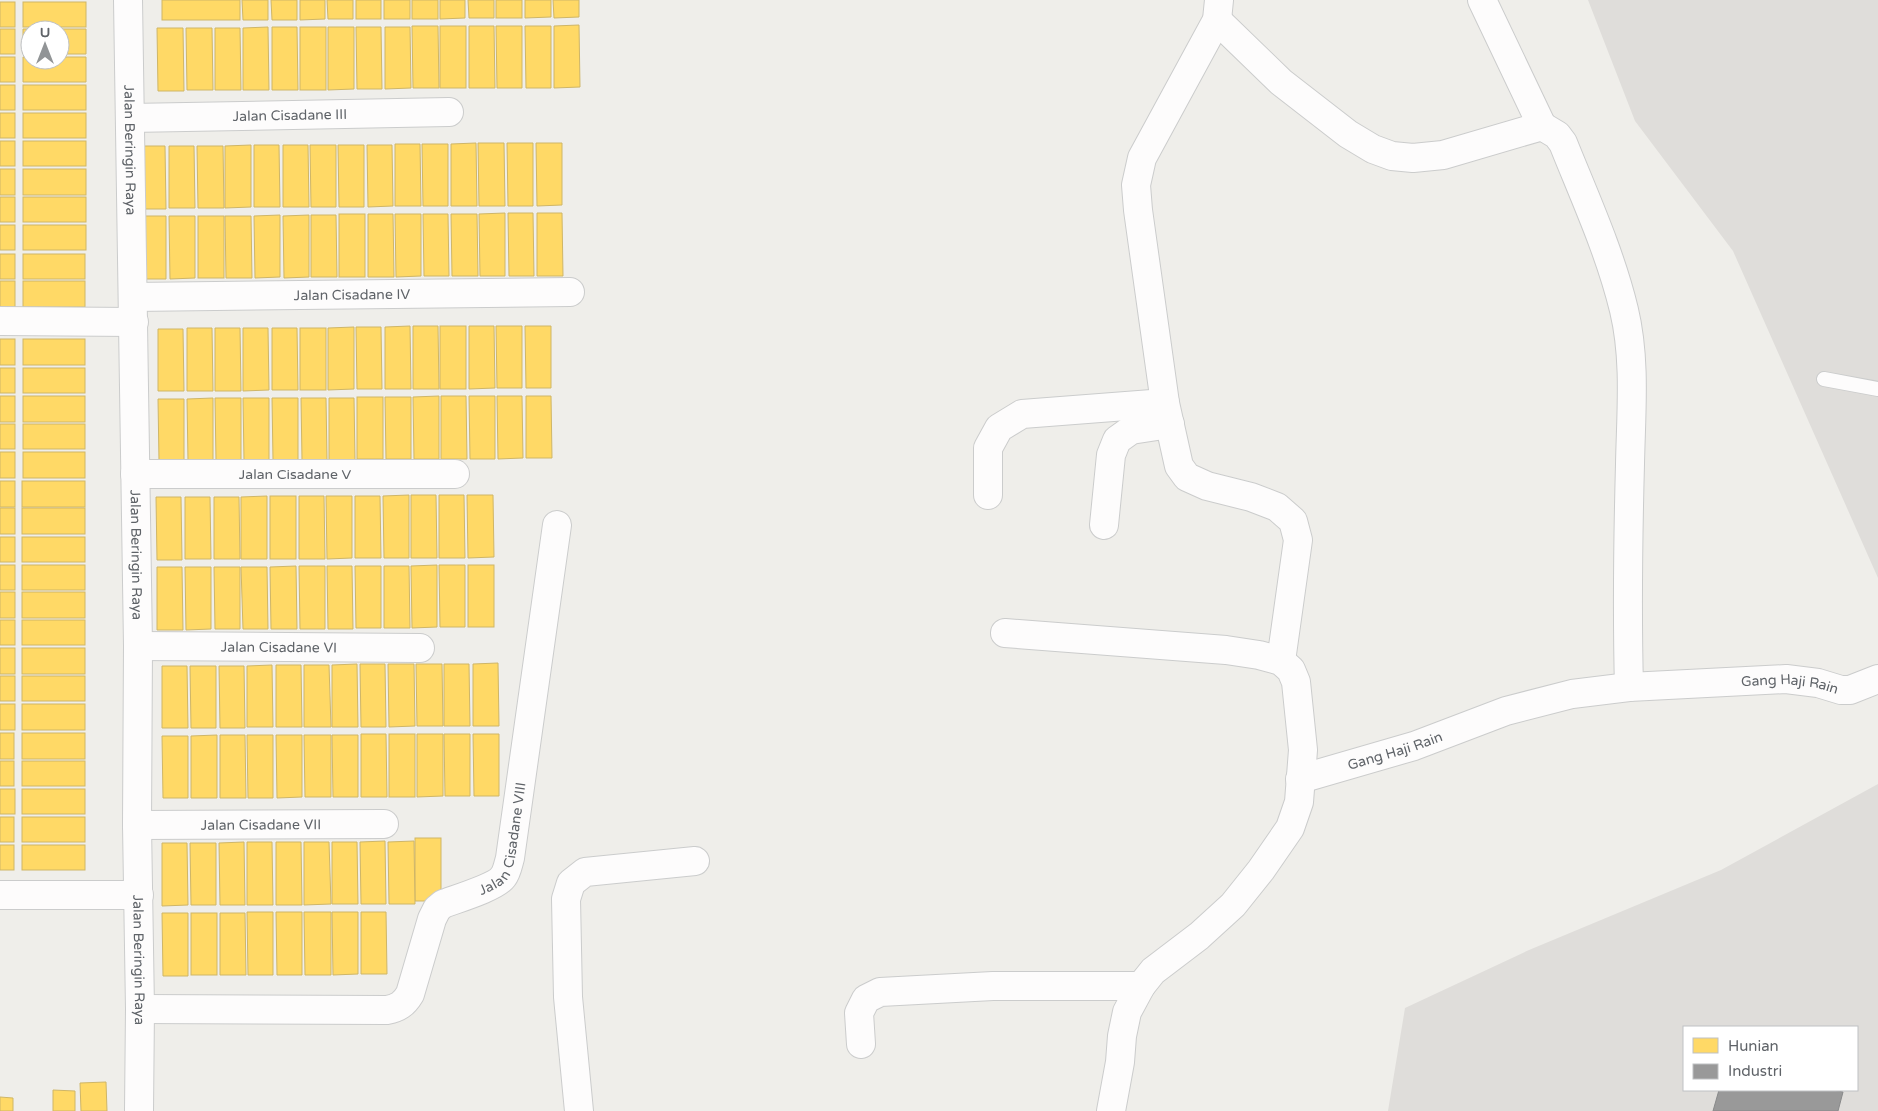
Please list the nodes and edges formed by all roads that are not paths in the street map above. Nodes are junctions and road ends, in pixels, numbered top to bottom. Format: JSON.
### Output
{"nodes":[{"id":1,"x":128,"y":0,"type":"edge"},
{"id":2,"x":1482,"y":0,"type":"edge"},
{"id":3,"x":1218,"y":10,"type":"edge"},
{"id":4,"x":449,"y":112,"type":"dead end"},
{"id":5,"x":130,"y":118,"type":"junction"},
{"id":6,"x":1542,"y":126,"type":"junction"},
{"id":7,"x":570,"y":292,"type":"dead end"},
{"id":8,"x":134,"y":309,"type":"junction"},
{"id":9,"x":0,"y":321,"type":"edge"},
{"id":10,"x":1824,"y":379,"type":"dead end"},
{"id":11,"x":1878,"y":389,"type":"edge"},
{"id":12,"x":1168,"y":414,"type":"junction"},
{"id":13,"x":135,"y":474,"type":"junction"},
{"id":14,"x":455,"y":474,"type":"dead end"},
{"id":15,"x":988,"y":494,"type":"dead end"},
{"id":16,"x":556,"y":525,"type":"dead end"},
{"id":17,"x":1104,"y":525,"type":"dead end"},
{"id":18,"x":1004,"y":633,"type":"dead end"},
{"id":19,"x":138,"y":646,"type":"junction"},
{"id":20,"x":420,"y":648,"type":"dead end"},
{"id":21,"x":1281,"y":662,"type":"junction"},
{"id":22,"x":1878,"y":679,"type":"edge"},
{"id":23,"x":1629,"y":687,"type":"junction"},
{"id":24,"x":1300,"y":779,"type":"junction"},
{"id":25,"x":384,"y":824,"type":"dead end"},
{"id":26,"x":137,"y":825,"type":"junction"},
{"id":27,"x":695,"y":861,"type":"dead end"},
{"id":28,"x":0,"y":895,"type":"edge"},
{"id":29,"x":139,"y":895,"type":"junction"},
{"id":30,"x":1141,"y":986,"type":"junction"},
{"id":31,"x":140,"y":1009,"type":"junction"},
{"id":32,"x":861,"y":1044,"type":"dead end"},
{"id":33,"x":139,"y":1111,"type":"edge"},
{"id":34,"x":579,"y":1111,"type":"edge"},
{"id":35,"x":1111,"y":1111,"type":"edge"}],
"edges":[{"from":1,"to":5,"type":"street","name":"Jalan Beringin Raya"},
{"from":2,"to":6,"type":"street"},
{"from":3,"to":6,"type":"street"},
{"from":3,"to":12,"type":"street"},
{"from":4,"to":5,"type":"street","name":"Jalan Cisadane III"},
{"from":5,"to":8,"type":"street","name":"Jalan Beringin Raya"},
{"from":6,"to":23,"type":"street"},
{"from":7,"to":8,"type":"street","name":"Jalan Cisadane IV"},
{"from":8,"to":9,"type":"street","name":"Jalan Cisadane IV"},
{"from":8,"to":13,"type":"street","name":"Jalan Beringin Raya"},
{"from":10,"to":11,"type":"lane"},
{"from":12,"to":15,"type":"street"},
{"from":12,"to":17,"type":"street"},
{"from":12,"to":21,"type":"street"},
{"from":13,"to":14,"type":"street","name":"Jalan Cisadane V"},
{"from":13,"to":19,"type":"street","name":"Jalan Beringin Raya"},
{"from":16,"to":31,"type":"street","name":"Jalan Cisadane VIII"},
{"from":18,"to":21,"type":"street"},
{"from":19,"to":20,"type":"street","name":"Jalan Cisadane VI"},
{"from":19,"to":26,"type":"street","name":"Jalan Beringin Raya"},
{"from":21,"to":24,"type":"street"},
{"from":22,"to":23,"type":"street","name":"Gang Haji Rain"},
{"from":23,"to":24,"type":"street","name":"Gang Haji Rain"},
{"from":24,"to":30,"type":"street"},
{"from":25,"to":26,"type":"street","name":"Jalan Cisadane VII"},
{"from":26,"to":29,"type":"street","name":"Jalan Beringin Raya"},
{"from":27,"to":34,"type":"street"},
{"from":28,"to":29,"type":"street"},
{"from":29,"to":31,"type":"street","name":"Jalan Beringin Raya"},
{"from":30,"to":32,"type":"street"},
{"from":30,"to":35,"type":"street"},
{"from":31,"to":33,"type":"street","name":"Jalan Beringin Raya"}]}
